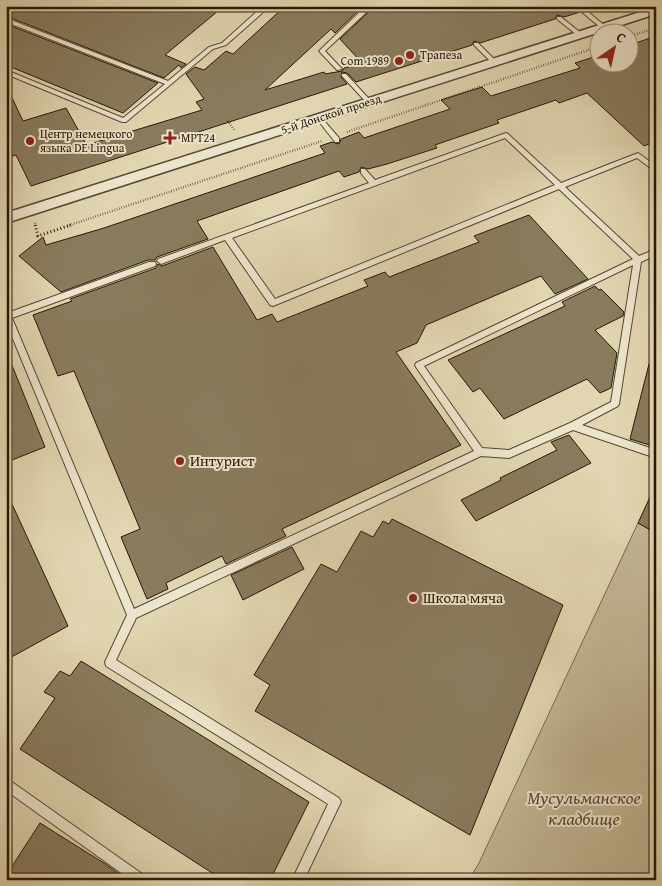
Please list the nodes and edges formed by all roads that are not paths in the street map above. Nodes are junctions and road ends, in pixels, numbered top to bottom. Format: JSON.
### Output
{"nodes":[{"id":1,"x":267,"y":6,"type":"edge"},
{"id":2,"x":370,"y":6,"type":"edge"},
{"id":3,"x":651,"y":6,"type":"edge"},
{"id":4,"x":656,"y":10,"type":"edge"},
{"id":5,"x":584,"y":11,"type":"dead end"},
{"id":6,"x":559,"y":18,"type":"dead end"},
{"id":7,"x":6,"y":20,"type":"edge"},
{"id":8,"x":597,"y":22,"type":"edge"},
{"id":9,"x":619,"y":22,"type":"edge"},
{"id":10,"x":590,"y":31,"type":"edge"},
{"id":11,"x":579,"y":34,"type":"junction"},
{"id":12,"x":476,"y":44,"type":"dead end"},
{"id":13,"x":494,"y":62,"type":"junction"},
{"id":14,"x":6,"y":72,"type":"edge"},
{"id":15,"x":169,"y":83,"type":"junction"},
{"id":16,"x":369,"y":102,"type":"junction"},
{"id":17,"x":319,"y":118,"type":"junction"},
{"id":18,"x":336,"y":138,"type":"road end"},
{"id":19,"x":656,"y":170,"type":"edge"},
{"id":20,"x":363,"y":171,"type":"dead end"},
{"id":21,"x":372,"y":183,"type":"junction"},
{"id":22,"x":560,"y":186,"type":"junction"},
{"id":23,"x":6,"y":218,"type":"edge"},
{"id":24,"x":227,"y":237,"type":"junction"},
{"id":25,"x":656,"y":252,"type":"edge"},
{"id":26,"x":638,"y":260,"type":"junction"},
{"id":27,"x":161,"y":261,"type":"dead end"},
{"id":28,"x":152,"y":264,"type":"dead end"},
{"id":29,"x":7,"y":314,"type":"edge"},
{"id":30,"x":574,"y":426,"type":"junction"},
{"id":31,"x":480,"y":452,"type":"junction"},
{"id":32,"x":656,"y":454,"type":"edge"},
{"id":33,"x":132,"y":615,"type":"junction"},
{"id":34,"x":12,"y":788,"type":"dead end"},
{"id":35,"x":141,"y":880,"type":"edge"},
{"id":36,"x":298,"y":880,"type":"edge"}],
"edges":[{"from":1,"to":15,"type":"lane"},
{"from":2,"to":16,"type":"lane"},
{"from":3,"to":4,"type":"street"},
{"from":4,"to":9,"type":"street","name":"5-й Донской проезд"},
{"from":5,"to":8,"type":"lane"},
{"from":6,"to":11,"type":"lane"},
{"from":7,"to":15,"type":"lane"},
{"from":10,"to":11,"type":"street","name":"5-й Донской проезд"},
{"from":11,"to":13,"type":"street","name":"5-й Донской проезд"},
{"from":12,"to":13,"type":"lane"},
{"from":13,"to":16,"type":"street","name":"5-й Донской проезд"},
{"from":14,"to":15,"type":"lane"},
{"from":16,"to":17,"type":"street","name":"5-й Донской проезд"},
{"from":17,"to":18,"type":"lane"},
{"from":17,"to":23,"type":"street","name":"5-й Донской проезд"},
{"from":19,"to":22,"type":"lane"},
{"from":20,"to":21,"type":"lane"},
{"from":21,"to":22,"type":"lane"},
{"from":21,"to":24,"type":"lane"},
{"from":22,"to":24,"type":"lane"},
{"from":22,"to":26,"type":"lane"},
{"from":24,"to":27,"type":"lane"},
{"from":25,"to":26,"type":"lane"},
{"from":26,"to":30,"type":"lane"},
{"from":26,"to":31,"type":"lane"},
{"from":28,"to":29,"type":"lane"},
{"from":29,"to":33,"type":"lane"},
{"from":30,"to":31,"type":"lane"},
{"from":30,"to":32,"type":"lane"},
{"from":31,"to":33,"type":"lane"},
{"from":33,"to":36,"type":"lane"},
{"from":34,"to":35,"type":"lane"}]}
